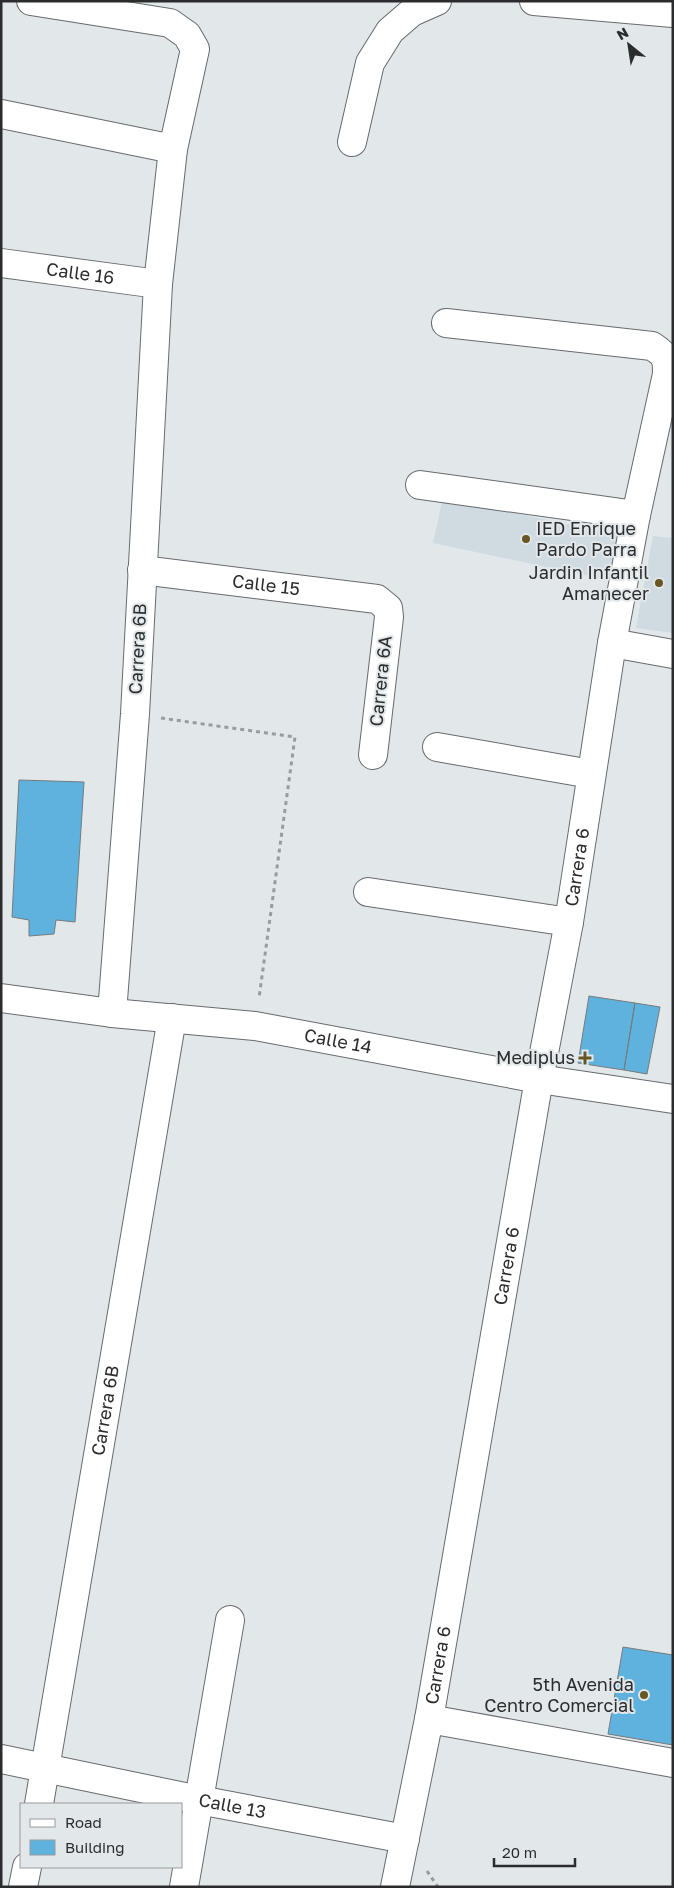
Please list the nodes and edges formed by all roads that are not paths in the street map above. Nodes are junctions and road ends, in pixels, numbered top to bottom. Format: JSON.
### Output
{"nodes":[{"id":1,"x":31,"y":1,"type":"edge"},
{"id":2,"x":437,"y":1,"type":"edge"},
{"id":3,"x":534,"y":1,"type":"edge"},
{"id":4,"x":673,"y":13,"type":"edge"},
{"id":5,"x":1,"y":114,"type":"edge"},
{"id":6,"x":352,"y":142,"type":"dead end"},
{"id":7,"x":173,"y":149,"type":"junction"},
{"id":8,"x":1,"y":263,"type":"edge"},
{"id":9,"x":158,"y":284,"type":"junction"},
{"id":10,"x":446,"y":323,"type":"dead end"},
{"id":11,"x":420,"y":485,"type":"dead end"},
{"id":12,"x":636,"y":515,"type":"junction"},
{"id":13,"x":142,"y":570,"type":"junction"},
{"id":14,"x":388,"y":608,"type":"joint"},
{"id":15,"x":612,"y":643,"type":"junction"},
{"id":16,"x":673,"y":654,"type":"edge"},
{"id":17,"x":437,"y":747,"type":"dead end"},
{"id":18,"x":373,"y":755,"type":"dead end"},
{"id":19,"x":591,"y":774,"type":"junction"},
{"id":20,"x":368,"y":892,"type":"dead end"},
{"id":21,"x":569,"y":922,"type":"junction"},
{"id":22,"x":1,"y":998,"type":"edge"},
{"id":23,"x":112,"y":1013,"type":"junction"},
{"id":24,"x":172,"y":1018,"type":"junction"},
{"id":25,"x":539,"y":1079,"type":"junction"},
{"id":26,"x":673,"y":1099,"type":"edge"},
{"id":27,"x":230,"y":1620,"type":"dead end"},
{"id":28,"x":428,"y":1719,"type":"junction"},
{"id":29,"x":1,"y":1759,"type":"edge"},
{"id":30,"x":673,"y":1763,"type":"edge"},
{"id":31,"x":46,"y":1767,"type":"junction"},
{"id":32,"x":199,"y":1800,"type":"junction"},
{"id":33,"x":39,"y":1803,"type":"edge"},
{"id":34,"x":405,"y":1839,"type":"junction"},
{"id":35,"x":27,"y":1868,"type":"edge"},
{"id":36,"x":23,"y":1887,"type":"edge"},
{"id":37,"x":184,"y":1887,"type":"edge"},
{"id":38,"x":395,"y":1887,"type":"edge"}],
"edges":[{"from":1,"to":7,"type":"street","name":"Carrera 6B"},
{"from":2,"to":6,"type":"street"},
{"from":3,"to":4,"type":"street"},
{"from":5,"to":7,"type":"street"},
{"from":7,"to":9,"type":"street","name":"Carrera 6B"},
{"from":8,"to":9,"type":"street","name":"Calle 16"},
{"from":9,"to":13,"type":"street","name":"Carrera 6B"},
{"from":10,"to":12,"type":"street","name":"Carrera 6"},
{"from":11,"to":12,"type":"street"},
{"from":12,"to":15,"type":"street","name":"Carrera 6"},
{"from":13,"to":14,"type":"street","name":"Calle 15"},
{"from":13,"to":23,"type":"street","name":"Carrera 6B"},
{"from":14,"to":18,"type":"street","name":"Carrera 6A"},
{"from":15,"to":16,"type":"street"},
{"from":15,"to":19,"type":"street","name":"Carrera 6"},
{"from":17,"to":19,"type":"street"},
{"from":19,"to":21,"type":"street","name":"Carrera 6"},
{"from":20,"to":21,"type":"street"},
{"from":21,"to":25,"type":"street","name":"Carrera 6"},
{"from":22,"to":23,"type":"street","name":"Calle 14"},
{"from":23,"to":24,"type":"street","name":"Calle 14"},
{"from":24,"to":25,"type":"street","name":"Calle 14"},
{"from":24,"to":31,"type":"street","name":"Carrera 6B"},
{"from":25,"to":26,"type":"street","name":"Calle 14"},
{"from":25,"to":28,"type":"street","name":"Carrera 6"},
{"from":27,"to":32,"type":"street"},
{"from":28,"to":30,"type":"street"},
{"from":28,"to":34,"type":"street","name":"Carrera 6"},
{"from":29,"to":31,"type":"street","name":"Calle 13"},
{"from":31,"to":32,"type":"street","name":"Calle 13"},
{"from":31,"to":33,"type":"street","name":"Carrera 6B"},
{"from":32,"to":34,"type":"street","name":"Calle 13"},
{"from":32,"to":37,"type":"street"},
{"from":34,"to":38,"type":"street","name":"Carrera 6"},
{"from":35,"to":36,"type":"street"}]}
